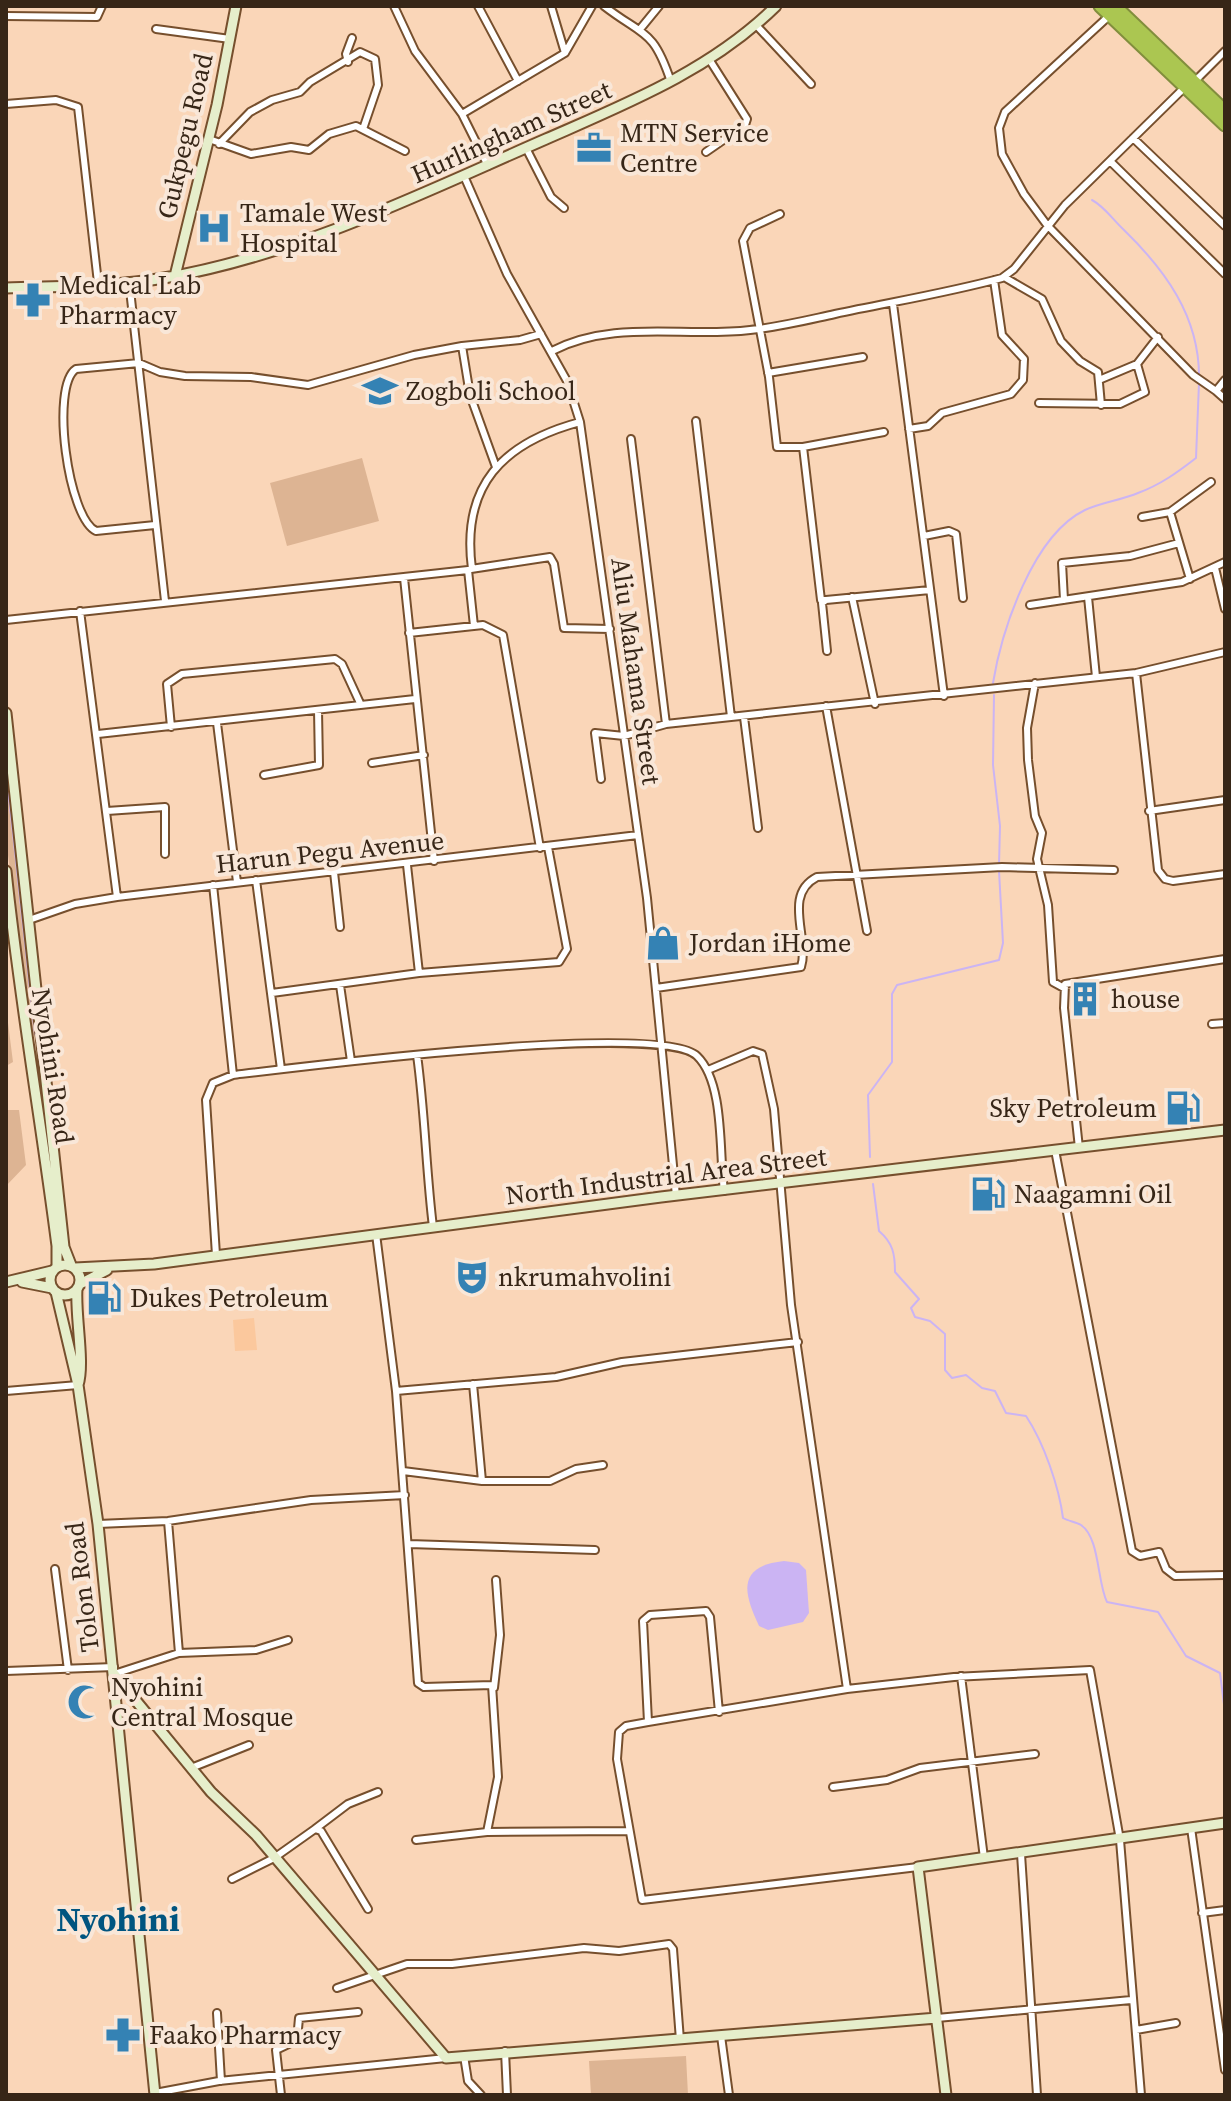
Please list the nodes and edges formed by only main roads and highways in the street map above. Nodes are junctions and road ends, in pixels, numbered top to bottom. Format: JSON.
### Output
{"nodes":[{"id":1,"x":236,"y":6,"type":"edge"},
{"id":2,"x":776,"y":6,"type":"edge"},
{"id":3,"x":1108,"y":9,"type":"edge"},
{"id":4,"x":1190,"y":84,"type":"junction"},
{"id":5,"x":1225,"y":111,"type":"edge"},
{"id":6,"x":1225,"y":125,"type":"edge"},
{"id":7,"x":175,"y":276,"type":"junction"},
{"id":8,"x":6,"y":288,"type":"edge"},
{"id":9,"x":6,"y":713,"type":"edge"},
{"id":10,"x":6,"y":871,"type":"edge"},
{"id":11,"x":1225,"y":1130,"type":"edge"},
{"id":12,"x":73,"y":1267,"type":"junction"},
{"id":13,"x":114,"y":1267,"type":"junction"},
{"id":14,"x":55,"y":1269,"type":"junction"},
{"id":15,"x":10,"y":1282,"type":"edge"},
{"id":16,"x":78,"y":1287,"type":"junction"},
{"id":17,"x":54,"y":1290,"type":"junction"},
{"id":18,"x":78,"y":1385,"type":"junction"},
{"id":19,"x":114,"y":1671,"type":"junction"},
{"id":20,"x":1225,"y":1823,"type":"edge"},
{"id":21,"x":937,"y":2018,"type":"junction"},
{"id":22,"x":155,"y":2094,"type":"edge"},
{"id":23,"x":946,"y":2095,"type":"edge"}],
"edges":[{"from":1,"to":7,"type":"main road","name":"Gukpegu Road"},
{"from":2,"to":7,"type":"main road","name":"Hurlingham Street"},
{"from":3,"to":4,"type":"highway"},
{"from":4,"to":5,"type":"highway"},
{"from":4,"to":6,"type":"highway"},
{"from":7,"to":8,"type":"main road","name":"Hurlingham Street"},
{"from":9,"to":12,"type":"main road","name":"Nyohini Road"},
{"from":10,"to":14,"type":"main road","name":"Nyohini Road"},
{"from":11,"to":13,"type":"main road","name":"North Industrial Area Street"},
{"from":12,"to":13,"type":"main road","name":"North Industrial Area Street"},
{"from":12,"to":14,"type":"main road","name":"North Industrial Area Street"},
{"from":12,"to":16,"type":"main road","name":"Nyohini Road"},
{"from":13,"to":16,"type":"main road","name":"North Industrial Area Street"},
{"from":14,"to":15,"type":"main road","name":"North Industrial Area Street"},
{"from":14,"to":17,"type":"main road","name":"Nyohini Road"},
{"from":15,"to":17,"type":"main road","name":"North Industrial Area Street"},
{"from":16,"to":17,"type":"main road","name":"North Industrial Area Street"},
{"from":16,"to":18,"type":"main road","name":"Nyohini Road"},
{"from":17,"to":18,"type":"main road","name":"Nyohini Road"},
{"from":18,"to":19,"type":"main road","name":"Tolon Road"},
{"from":19,"to":21,"type":"main road"},
{"from":19,"to":22,"type":"main road","name":"Tolon Road"},
{"from":20,"to":21,"type":"main road"},
{"from":21,"to":23,"type":"main road"}]}
